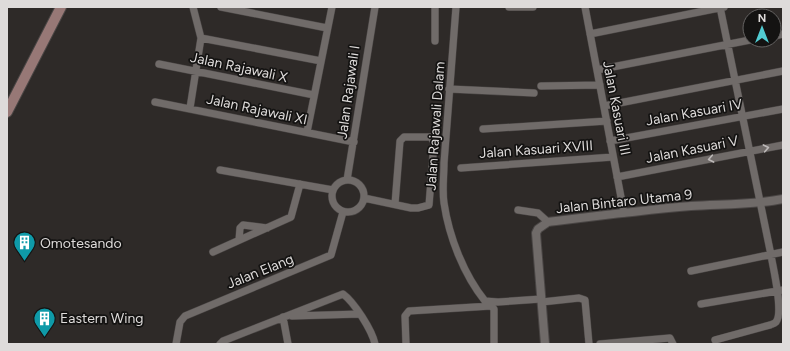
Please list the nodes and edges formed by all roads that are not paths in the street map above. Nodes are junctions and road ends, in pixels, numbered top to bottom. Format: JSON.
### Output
{"nodes":[{"id":1,"x":61,"y":7,"type":"edge"},
{"id":2,"x":193,"y":7,"type":"edge"},
{"id":3,"x":221,"y":7,"type":"edge"},
{"id":4,"x":332,"y":7,"type":"edge"},
{"id":5,"x":375,"y":7,"type":"edge"},
{"id":6,"x":435,"y":7,"type":"edge"},
{"id":7,"x":456,"y":7,"type":"edge"},
{"id":8,"x":509,"y":7,"type":"edge"},
{"id":9,"x":533,"y":7,"type":"edge"},
{"id":10,"x":585,"y":7,"type":"edge"},
{"id":11,"x":722,"y":7,"type":"edge"},
{"id":12,"x":327,"y":28,"type":"junction"},
{"id":13,"x":590,"y":34,"type":"junction"},
{"id":14,"x":201,"y":38,"type":"junction"},
{"id":15,"x":435,"y":41,"type":"dead end"},
{"id":16,"x":742,"y":41,"type":"edge"},
{"id":17,"x":728,"y":44,"type":"junction"},
{"id":18,"x":321,"y":61,"type":"junction"},
{"id":19,"x":159,"y":64,"type":"dead end"},
{"id":20,"x":597,"y":70,"type":"junction"},
{"id":21,"x":197,"y":71,"type":"junction"},
{"id":22,"x":783,"y":71,"type":"edge"},
{"id":23,"x":736,"y":80,"type":"junction"},
{"id":24,"x":600,"y":85,"type":"junction"},
{"id":25,"x":541,"y":86,"type":"dead end"},
{"id":26,"x":449,"y":89,"type":"junction"},
{"id":27,"x":534,"y":93,"type":"dead end"},
{"id":28,"x":314,"y":95,"type":"junction"},
{"id":29,"x":155,"y":102,"type":"dead end"},
{"id":30,"x":604,"y":106,"type":"junction"},
{"id":31,"x":190,"y":108,"type":"junction"},
{"id":32,"x":783,"y":109,"type":"edge"},
{"id":33,"x":7,"y":112,"type":"edge"},
{"id":34,"x":743,"y":116,"type":"junction"},
{"id":35,"x":607,"y":121,"type":"junction"},
{"id":36,"x":483,"y":129,"type":"dead end"},
{"id":37,"x":307,"y":132,"type":"junction"},
{"id":38,"x":610,"y":141,"type":"junction"},
{"id":39,"x":354,"y":142,"type":"junction"},
{"id":40,"x":783,"y":145,"type":"edge"},
{"id":41,"x":749,"y":151,"type":"junction"},
{"id":42,"x":613,"y":156,"type":"junction"},
{"id":43,"x":461,"y":168,"type":"dead end"},
{"id":44,"x":220,"y":170,"type":"dead end"},
{"id":45,"x":617,"y":177,"type":"junction"},
{"id":46,"x":347,"y":180,"type":"junction"},
{"id":47,"x":300,"y":184,"type":"junction"},
{"id":48,"x":333,"y":190,"type":"junction"},
{"id":49,"x":364,"y":198,"type":"junction"},
{"id":50,"x":783,"y":199,"type":"edge"},
{"id":51,"x":760,"y":203,"type":"junction"},
{"id":52,"x":395,"y":204,"type":"junction"},
{"id":53,"x":518,"y":210,"type":"dead end"},
{"id":54,"x":343,"y":212,"type":"junction"},
{"id":55,"x":538,"y":213,"type":"junction"},
{"id":56,"x":624,"y":213,"type":"junction"},
{"id":57,"x":548,"y":222,"type":"junction"},
{"id":58,"x":267,"y":228,"type":"junction"},
{"id":59,"x":538,"y":229,"type":"junction"},
{"id":60,"x":238,"y":240,"type":"junction"},
{"id":61,"x":213,"y":252,"type":"dead end"},
{"id":62,"x":783,"y":252,"type":"edge"},
{"id":63,"x":771,"y":255,"type":"junction"},
{"id":64,"x":691,"y":271,"type":"dead end"},
{"id":65,"x":780,"y":291,"type":"edge"},
{"id":66,"x":542,"y":301,"type":"junction"},
{"id":67,"x":701,"y":304,"type":"dead end"},
{"id":68,"x":360,"y":314,"type":"junction"},
{"id":69,"x":286,"y":316,"type":"junction"},
{"id":70,"x":715,"y":340,"type":"dead end"},
{"id":71,"x":631,"y":343,"type":"edge"},
{"id":72,"x":176,"y":344,"type":"edge"},
{"id":73,"x":220,"y":344,"type":"edge"},
{"id":74,"x":288,"y":344,"type":"edge"},
{"id":75,"x":375,"y":344,"type":"edge"},
{"id":76,"x":406,"y":344,"type":"edge"},
{"id":77,"x":494,"y":344,"type":"edge"},
{"id":78,"x":545,"y":344,"type":"edge"},
{"id":79,"x":590,"y":344,"type":"edge"},
{"id":80,"x":600,"y":344,"type":"edge"},
{"id":81,"x":673,"y":344,"type":"edge"}],
"edges":[{"from":1,"to":33,"type":"main road"},
{"from":2,"to":14,"type":"street"},
{"from":3,"to":12,"type":"street"},
{"from":4,"to":12,"type":"street"},
{"from":5,"to":39,"type":"street","name":"Jalan Rajawali I"},
{"from":6,"to":15,"type":"street"},
{"from":7,"to":26,"type":"street","name":"Jalan Rajawali Dalam"},
{"from":8,"to":9,"type":"street"},
{"from":10,"to":13,"type":"street","name":"Jalan Kasuari III"},
{"from":11,"to":13,"type":"street"},
{"from":11,"to":17,"type":"street"},
{"from":12,"to":18,"type":"street"},
{"from":13,"to":20,"type":"street","name":"Jalan Kasuari III"},
{"from":14,"to":18,"type":"street"},
{"from":14,"to":21,"type":"street"},
{"from":16,"to":17,"type":"street"},
{"from":17,"to":20,"type":"street"},
{"from":17,"to":23,"type":"street"},
{"from":18,"to":28,"type":"street"},
{"from":19,"to":21,"type":"street","name":"Jalan Rajawali X"},
{"from":20,"to":24,"type":"street","name":"Jalan Kasuari III"},
{"from":21,"to":28,"type":"street","name":"Jalan Rajawali X"},
{"from":21,"to":31,"type":"street"},
{"from":22,"to":23,"type":"street"},
{"from":23,"to":30,"type":"street"},
{"from":23,"to":34,"type":"street"},
{"from":24,"to":25,"type":"street"},
{"from":24,"to":30,"type":"street","name":"Jalan Kasuari III"},
{"from":26,"to":27,"type":"street"},
{"from":26,"to":66,"type":"street","name":"Jalan Rajawali Dalam"},
{"from":28,"to":37,"type":"street"},
{"from":29,"to":31,"type":"street","name":"Jalan Rajawali XI"},
{"from":30,"to":35,"type":"street","name":"Jalan Kasuari III"},
{"from":31,"to":37,"type":"street","name":"Jalan Rajawali XI"},
{"from":32,"to":34,"type":"street","name":"Jalan Kasuari IV"},
{"from":34,"to":38,"type":"street","name":"Jalan Kasuari IV"},
{"from":34,"to":41,"type":"street"},
{"from":35,"to":36,"type":"street"},
{"from":35,"to":38,"type":"street","name":"Jalan Kasuari III"},
{"from":37,"to":39,"type":"street","name":"Jalan Rajawali XI"},
{"from":38,"to":42,"type":"street","name":"Jalan Kasuari III"},
{"from":39,"to":46,"type":"street","name":"Jalan Rajawali I"},
{"from":41,"to":40,"type":"street","name":"Jalan Kasuari V","one_way":true},
{"from":41,"to":45,"type":"street","name":"Jalan Kasuari V","one_way":true},
{"from":41,"to":51,"type":"street"},
{"from":42,"to":43,"type":"street","name":"Jalan Kasuari XVIII"},
{"from":42,"to":45,"type":"street","name":"Jalan Kasuari III"},
{"from":44,"to":47,"type":"street"},
{"from":45,"to":56,"type":"street","name":"Jalan Kasuari III"},
{"from":46,"to":48,"type":"street"},
{"from":46,"to":49,"type":"street"},
{"from":47,"to":48,"type":"street"},
{"from":47,"to":58,"type":"street"},
{"from":48,"to":54,"type":"street"},
{"from":49,"to":52,"type":"street"},
{"from":49,"to":54,"type":"street"},
{"from":50,"to":51,"type":"street","name":"Jalan Bintaro Utama 9"},
{"from":51,"to":56,"type":"street","name":"Jalan Bintaro Utama 9"},
{"from":51,"to":63,"type":"street"},
{"from":52,"to":52,"type":"street"},
{"from":53,"to":55,"type":"street"},
{"from":54,"to":72,"type":"street","name":"Jalan Elang"},
{"from":55,"to":57,"type":"street"},
{"from":55,"to":59,"type":"street"},
{"from":56,"to":57,"type":"street","name":"Jalan Bintaro Utama 9"},
{"from":57,"to":59,"type":"street","name":"Jalan Bintaro Utama 9"},
{"from":58,"to":60,"type":"street"},
{"from":58,"to":60,"type":"street"},
{"from":59,"to":66,"type":"street"},
{"from":60,"to":61,"type":"street"},
{"from":62,"to":63,"type":"street"},
{"from":63,"to":64,"type":"street"},
{"from":63,"to":65,"type":"street"},
{"from":65,"to":67,"type":"street"},
{"from":65,"to":70,"type":"street"},
{"from":66,"to":78,"type":"street"},
{"from":66,"to":79,"type":"street"},
{"from":68,"to":69,"type":"street"},
{"from":68,"to":69,"type":"street"},
{"from":68,"to":75,"type":"street"},
{"from":69,"to":73,"type":"street"},
{"from":69,"to":74,"type":"street"},
{"from":71,"to":80,"type":"street"},
{"from":71,"to":81,"type":"street"},
{"from":76,"to":77,"type":"street"}]}
